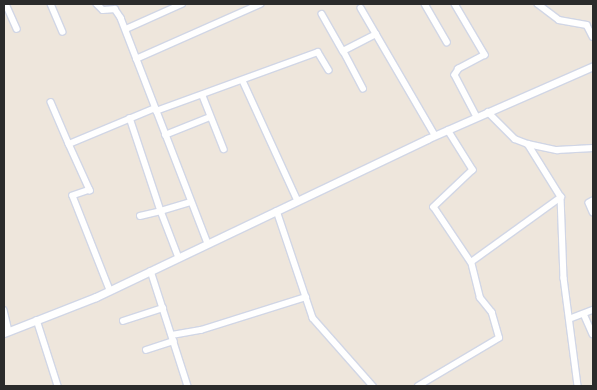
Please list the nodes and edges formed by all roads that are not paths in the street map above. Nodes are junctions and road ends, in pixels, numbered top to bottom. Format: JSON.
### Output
{"nodes":[{"id":1,"x":6,"y":4,"type":"edge"},
{"id":2,"x":51,"y":4,"type":"edge"},
{"id":3,"x":97,"y":4,"type":"edge"},
{"id":4,"x":182,"y":4,"type":"edge"},
{"id":5,"x":260,"y":4,"type":"edge"},
{"id":6,"x":455,"y":4,"type":"edge"},
{"id":7,"x":538,"y":4,"type":"edge"},
{"id":8,"x":428,"y":5,"type":"edge"},
{"id":9,"x":361,"y":8,"type":"dead end"},
{"id":10,"x":322,"y":14,"type":"dead end"},
{"id":11,"x":17,"y":29,"type":"dead end"},
{"id":12,"x":126,"y":29,"type":"junction"},
{"id":13,"x":63,"y":32,"type":"dead end"},
{"id":14,"x":376,"y":34,"type":"junction"},
{"id":15,"x":593,"y":37,"type":"edge"},
{"id":16,"x":447,"y":42,"type":"dead end"},
{"id":17,"x":343,"y":51,"type":"junction"},
{"id":18,"x":136,"y":59,"type":"junction"},
{"id":19,"x":593,"y":66,"type":"edge"},
{"id":20,"x":329,"y":70,"type":"dead end"},
{"id":21,"x":243,"y":80,"type":"junction"},
{"id":22,"x":363,"y":89,"type":"dead end"},
{"id":23,"x":203,"y":96,"type":"junction"},
{"id":24,"x":51,"y":102,"type":"dead end"},
{"id":25,"x":156,"y":109,"type":"junction"},
{"id":26,"x":488,"y":112,"type":"junction"},
{"id":27,"x":210,"y":117,"type":"junction"},
{"id":28,"x":477,"y":117,"type":"junction"},
{"id":29,"x":130,"y":118,"type":"junction"},
{"id":30,"x":448,"y":130,"type":"junction"},
{"id":31,"x":166,"y":135,"type":"junction"},
{"id":32,"x":435,"y":135,"type":"junction"},
{"id":33,"x":69,"y":144,"type":"junction"},
{"id":34,"x":528,"y":144,"type":"junction"},
{"id":35,"x":593,"y":148,"type":"edge"},
{"id":36,"x":224,"y":149,"type":"dead end"},
{"id":37,"x":561,"y":197,"type":"junction"},
{"id":38,"x":298,"y":201,"type":"junction"},
{"id":39,"x":593,"y":201,"type":"edge"},
{"id":40,"x":191,"y":202,"type":"junction"},
{"id":41,"x":161,"y":211,"type":"junction"},
{"id":42,"x":277,"y":211,"type":"junction"},
{"id":43,"x":593,"y":212,"type":"edge"},
{"id":44,"x":140,"y":216,"type":"dead end"},
{"id":45,"x":208,"y":244,"type":"junction"},
{"id":46,"x":179,"y":258,"type":"junction"},
{"id":47,"x":471,"y":262,"type":"junction"},
{"id":48,"x":150,"y":271,"type":"junction"},
{"id":49,"x":110,"y":290,"type":"junction"},
{"id":50,"x":306,"y":297,"type":"junction"},
{"id":51,"x":163,"y":308,"type":"junction"},
{"id":52,"x":4,"y":310,"type":"edge"},
{"id":53,"x":593,"y":310,"type":"edge"},
{"id":54,"x":584,"y":314,"type":"junction"},
{"id":55,"x":569,"y":319,"type":"junction"},
{"id":56,"x":37,"y":320,"type":"junction"},
{"id":57,"x":123,"y":321,"type":"dead end"},
{"id":58,"x":6,"y":332,"type":"edge"},
{"id":59,"x":593,"y":334,"type":"edge"},
{"id":60,"x":172,"y":338,"type":"junction"},
{"id":61,"x":146,"y":350,"type":"dead end"},
{"id":62,"x":58,"y":386,"type":"edge"},
{"id":63,"x":188,"y":386,"type":"edge"},
{"id":64,"x":373,"y":386,"type":"edge"},
{"id":65,"x":418,"y":386,"type":"edge"},
{"id":66,"x":578,"y":386,"type":"edge"}],
"edges":[{"from":1,"to":11,"type":"street"},
{"from":2,"to":13,"type":"street"},
{"from":3,"to":12,"type":"street"},
{"from":4,"to":12,"type":"street"},
{"from":5,"to":18,"type":"street"},
{"from":6,"to":28,"type":"street"},
{"from":7,"to":15,"type":"street"},
{"from":8,"to":16,"type":"street"},
{"from":9,"to":14,"type":"street"},
{"from":10,"to":17,"type":"street"},
{"from":12,"to":18,"type":"street"},
{"from":14,"to":17,"type":"street"},
{"from":14,"to":32,"type":"street"},
{"from":17,"to":22,"type":"street"},
{"from":18,"to":25,"type":"street"},
{"from":19,"to":26,"type":"street"},
{"from":20,"to":21,"type":"street"},
{"from":21,"to":23,"type":"street"},
{"from":21,"to":38,"type":"street"},
{"from":23,"to":25,"type":"street"},
{"from":23,"to":27,"type":"street"},
{"from":24,"to":33,"type":"street"},
{"from":25,"to":29,"type":"street"},
{"from":25,"to":31,"type":"street"},
{"from":26,"to":28,"type":"street"},
{"from":26,"to":34,"type":"street"},
{"from":27,"to":31,"type":"street"},
{"from":27,"to":36,"type":"street"},
{"from":28,"to":30,"type":"street"},
{"from":29,"to":33,"type":"street"},
{"from":29,"to":41,"type":"street"},
{"from":30,"to":32,"type":"street"},
{"from":30,"to":47,"type":"street"},
{"from":31,"to":40,"type":"street"},
{"from":32,"to":38,"type":"street"},
{"from":33,"to":49,"type":"street"},
{"from":34,"to":35,"type":"street"},
{"from":34,"to":37,"type":"street"},
{"from":37,"to":47,"type":"street"},
{"from":37,"to":55,"type":"street"},
{"from":38,"to":42,"type":"street"},
{"from":39,"to":43,"type":"street"},
{"from":40,"to":41,"type":"street"},
{"from":40,"to":45,"type":"street"},
{"from":41,"to":44,"type":"street"},
{"from":41,"to":46,"type":"street"},
{"from":42,"to":45,"type":"street"},
{"from":42,"to":50,"type":"street"},
{"from":45,"to":46,"type":"street"},
{"from":46,"to":48,"type":"street"},
{"from":47,"to":65,"type":"street"},
{"from":48,"to":49,"type":"street"},
{"from":48,"to":51,"type":"street"},
{"from":49,"to":56,"type":"street"},
{"from":50,"to":60,"type":"street"},
{"from":50,"to":64,"type":"street"},
{"from":51,"to":57,"type":"street"},
{"from":51,"to":60,"type":"street"},
{"from":52,"to":58,"type":"street"},
{"from":53,"to":54,"type":"street"},
{"from":54,"to":55,"type":"street"},
{"from":54,"to":59,"type":"street"},
{"from":55,"to":66,"type":"street"},
{"from":56,"to":58,"type":"street"},
{"from":56,"to":62,"type":"street"},
{"from":60,"to":61,"type":"street"},
{"from":60,"to":63,"type":"street"}]}
